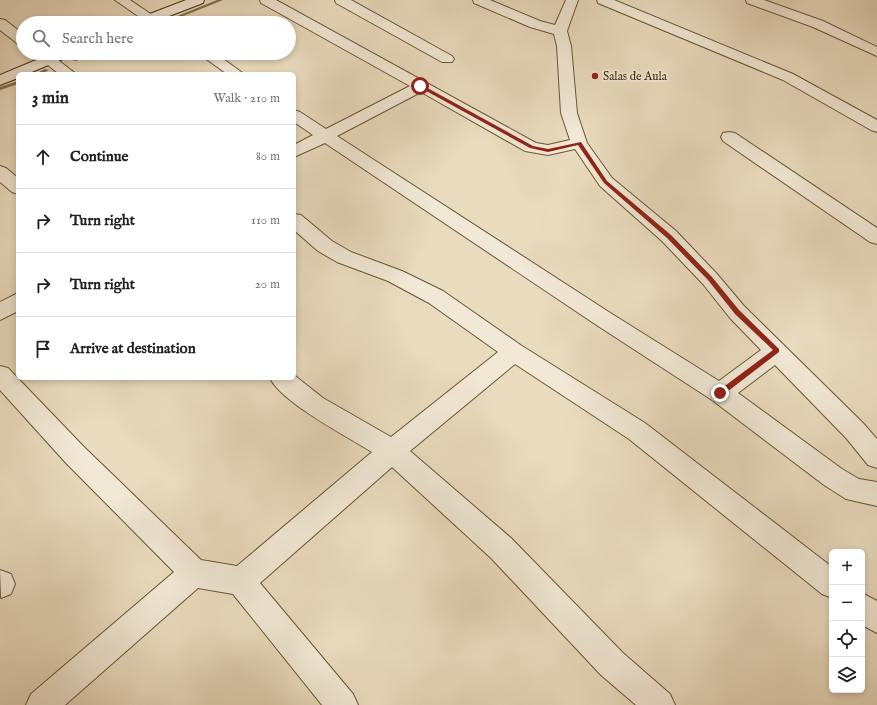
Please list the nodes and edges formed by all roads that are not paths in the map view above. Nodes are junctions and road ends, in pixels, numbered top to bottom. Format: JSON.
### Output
{"nodes":[{"id":1,"x":120,"y":0,"type":"edge"},
{"id":2,"x":198,"y":0,"type":"edge"},
{"id":3,"x":266,"y":0,"type":"edge"},
{"id":4,"x":341,"y":0,"type":"edge"},
{"id":5,"x":479,"y":0,"type":"edge"},
{"id":6,"x":572,"y":0,"type":"edge"},
{"id":7,"x":603,"y":0,"type":"edge"},
{"id":8,"x":752,"y":0,"type":"edge"},
{"id":9,"x":141,"y":16,"type":"edge"},
{"id":10,"x":162,"y":16,"type":"edge"},
{"id":11,"x":295,"y":16,"type":"edge"},
{"id":12,"x":296,"y":17,"type":"edge"},
{"id":13,"x":0,"y":23,"type":"edge"},
{"id":14,"x":560,"y":31,"type":"junction"},
{"id":15,"x":16,"y":36,"type":"edge"},
{"id":16,"x":877,"y":52,"type":"edge"},
{"id":17,"x":447,"y":59,"type":"dead end"},
{"id":18,"x":38,"y":60,"type":"edge"},
{"id":19,"x":50,"y":60,"type":"edge"},
{"id":20,"x":216,"y":60,"type":"edge"},
{"id":21,"x":66,"y":72,"type":"edge"},
{"id":22,"x":234,"y":72,"type":"edge"},
{"id":23,"x":0,"y":80,"type":"edge"},
{"id":24,"x":420,"y":86,"type":"junction"},
{"id":25,"x":296,"y":116,"type":"edge"},
{"id":26,"x":877,"y":127,"type":"edge"},
{"id":27,"x":326,"y":134,"type":"junction"},
{"id":28,"x":729,"y":137,"type":"dead end"},
{"id":29,"x":579,"y":143,"type":"junction"},
{"id":30,"x":296,"y":151,"type":"edge"},
{"id":31,"x":0,"y":172,"type":"edge"},
{"id":32,"x":16,"y":186,"type":"edge"},
{"id":33,"x":296,"y":222,"type":"edge"},
{"id":34,"x":877,"y":237,"type":"edge"},
{"id":35,"x":16,"y":302,"type":"edge"},
{"id":36,"x":0,"y":312,"type":"edge"},
{"id":37,"x":777,"y":351,"type":"junction"},
{"id":38,"x":514,"y":352,"type":"junction"},
{"id":39,"x":0,"y":375,"type":"edge"},
{"id":40,"x":284,"y":380,"type":"edge"},
{"id":41,"x":720,"y":393,"type":"junction"},
{"id":42,"x":392,"y":451,"type":"junction"},
{"id":43,"x":877,"y":457,"type":"edge"},
{"id":44,"x":876,"y":495,"type":"edge"},
{"id":45,"x":194,"y":573,"type":"junction"},
{"id":46,"x":241,"y":581,"type":"junction"},
{"id":47,"x":829,"y":582,"type":"edge"},
{"id":48,"x":865,"y":609,"type":"edge"},
{"id":49,"x":877,"y":619,"type":"edge"},
{"id":50,"x":42,"y":705,"type":"edge"},
{"id":51,"x":342,"y":705,"type":"edge"},
{"id":52,"x":659,"y":705,"type":"edge"}],
"edges":[{"from":1,"to":9,"type":"street"},
{"from":2,"to":10,"type":"street"},
{"from":3,"to":11,"type":"street"},
{"from":4,"to":17,"type":"street"},
{"from":5,"to":14,"type":"street"},
{"from":6,"to":14,"type":"street"},
{"from":7,"to":26,"type":"street"},
{"from":8,"to":16,"type":"street"},
{"from":12,"to":24,"type":"street"},
{"from":13,"to":15,"type":"street"},
{"from":14,"to":29,"type":"street"},
{"from":18,"to":23,"type":"street"},
{"from":19,"to":21,"type":"street"},
{"from":20,"to":22,"type":"street"},
{"from":24,"to":27,"type":"street"},
{"from":24,"to":29,"type":"street"},
{"from":25,"to":27,"type":"street"},
{"from":27,"to":30,"type":"street"},
{"from":27,"to":41,"type":"street"},
{"from":28,"to":34,"type":"street"},
{"from":29,"to":37,"type":"street"},
{"from":31,"to":32,"type":"street"},
{"from":33,"to":38,"type":"street"},
{"from":35,"to":36,"type":"street"},
{"from":37,"to":41,"type":"street"},
{"from":37,"to":43,"type":"street"},
{"from":38,"to":42,"type":"street"},
{"from":38,"to":47,"type":"street"},
{"from":39,"to":45,"type":"street"},
{"from":40,"to":42,"type":"street"},
{"from":41,"to":44,"type":"street"},
{"from":42,"to":46,"type":"street"},
{"from":42,"to":52,"type":"street"},
{"from":45,"to":46,"type":"street"},
{"from":45,"to":50,"type":"street"},
{"from":46,"to":51,"type":"street"},
{"from":48,"to":49,"type":"street"}]}
